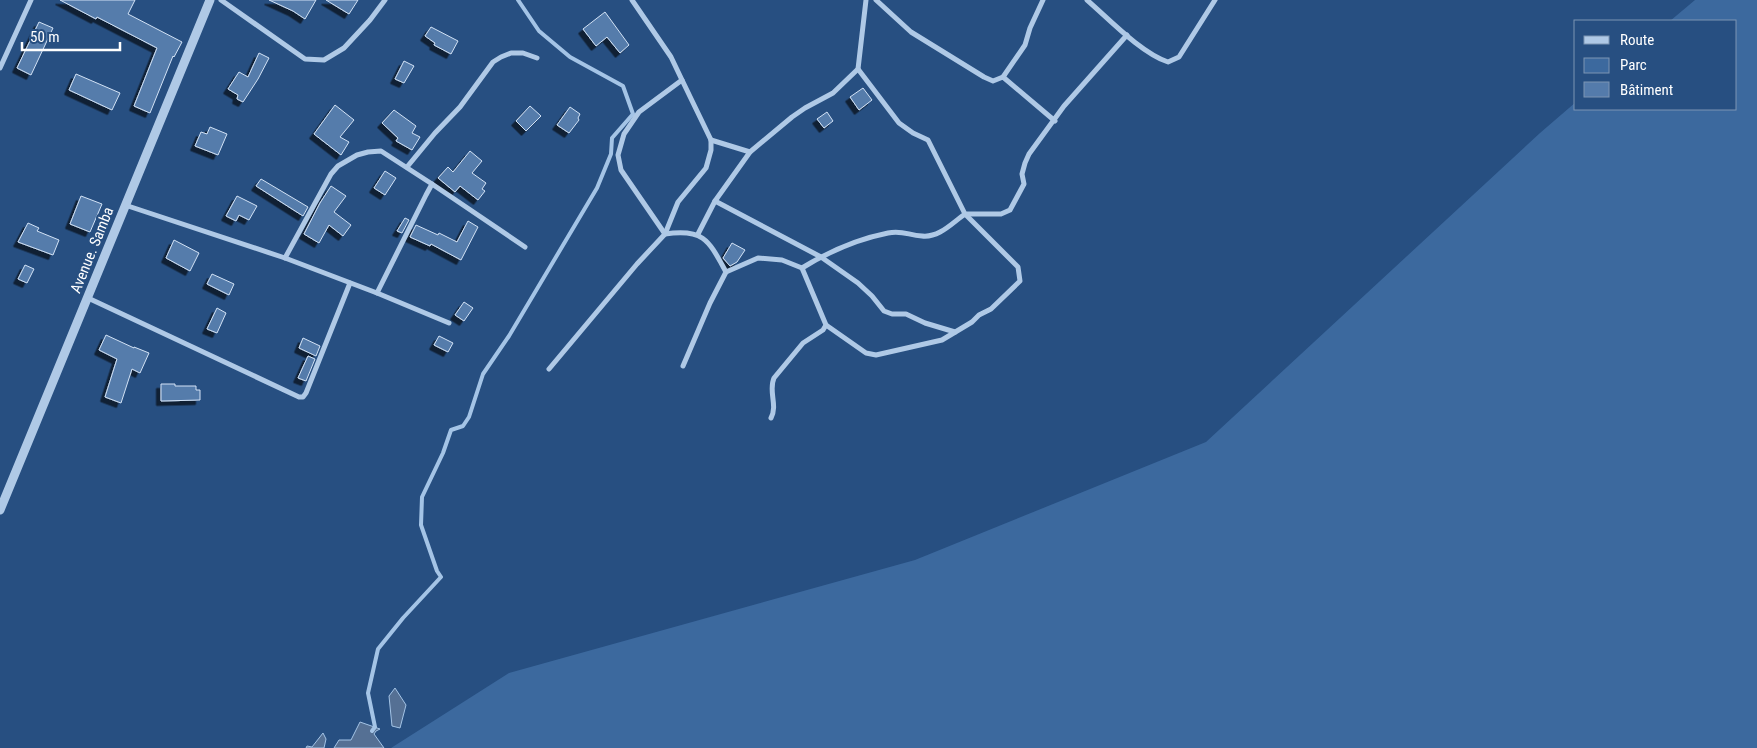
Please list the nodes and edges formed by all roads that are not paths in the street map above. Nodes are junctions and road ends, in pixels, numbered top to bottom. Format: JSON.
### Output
{"nodes":[{"id":1,"x":31,"y":0,"type":"edge"},
{"id":2,"x":210,"y":0,"type":"edge"},
{"id":3,"x":221,"y":0,"type":"edge"},
{"id":4,"x":385,"y":0,"type":"edge"},
{"id":5,"x":632,"y":0,"type":"edge"},
{"id":6,"x":866,"y":0,"type":"edge"},
{"id":7,"x":876,"y":0,"type":"edge"},
{"id":8,"x":1043,"y":0,"type":"edge"},
{"id":9,"x":1087,"y":0,"type":"edge"},
{"id":10,"x":1215,"y":0,"type":"edge"},
{"id":11,"x":1127,"y":34,"type":"junction"},
{"id":12,"x":537,"y":58,"type":"dead end"},
{"id":13,"x":0,"y":68,"type":"edge"},
{"id":14,"x":858,"y":69,"type":"junction"},
{"id":15,"x":1003,"y":78,"type":"junction"},
{"id":16,"x":682,"y":80,"type":"junction"},
{"id":17,"x":1055,"y":121,"type":"junction"},
{"id":18,"x":711,"y":140,"type":"junction"},
{"id":19,"x":750,"y":152,"type":"junction"},
{"id":20,"x":407,"y":168,"type":"junction"},
{"id":21,"x":432,"y":184,"type":"junction"},
{"id":22,"x":715,"y":201,"type":"junction"},
{"id":23,"x":125,"y":205,"type":"junction"},
{"id":24,"x":965,"y":214,"type":"junction"},
{"id":25,"x":665,"y":234,"type":"junction"},
{"id":26,"x":698,"y":234,"type":"junction"},
{"id":27,"x":525,"y":247,"type":"dead end"},
{"id":28,"x":821,"y":257,"type":"junction"},
{"id":29,"x":285,"y":258,"type":"junction"},
{"id":30,"x":802,"y":268,"type":"junction"},
{"id":31,"x":726,"y":272,"type":"junction"},
{"id":32,"x":350,"y":283,"type":"junction"},
{"id":33,"x":377,"y":293,"type":"junction"},
{"id":34,"x":88,"y":298,"type":"junction"},
{"id":35,"x":449,"y":323,"type":"dead end"},
{"id":36,"x":826,"y":325,"type":"junction"},
{"id":37,"x":955,"y":332,"type":"junction"},
{"id":38,"x":684,"y":366,"type":"dead end"},
{"id":39,"x":549,"y":369,"type":"dead end"},
{"id":40,"x":771,"y":418,"type":"dead end"},
{"id":41,"x":0,"y":510,"type":"edge"}],
"edges":[{"from":1,"to":13,"type":"street"},
{"from":2,"to":23,"type":"street","name":"Avenue. Samba"},
{"from":3,"to":4,"type":"street"},
{"from":5,"to":16,"type":"street"},
{"from":6,"to":14,"type":"street"},
{"from":7,"to":15,"type":"street"},
{"from":8,"to":15,"type":"street"},
{"from":9,"to":11,"type":"street"},
{"from":10,"to":11,"type":"street"},
{"from":11,"to":17,"type":"street"},
{"from":12,"to":20,"type":"street"},
{"from":14,"to":19,"type":"street"},
{"from":14,"to":24,"type":"street"},
{"from":15,"to":17,"type":"street"},
{"from":16,"to":18,"type":"street"},
{"from":16,"to":25,"type":"street"},
{"from":17,"to":24,"type":"street"},
{"from":18,"to":19,"type":"street"},
{"from":18,"to":25,"type":"street"},
{"from":19,"to":22,"type":"street"},
{"from":20,"to":21,"type":"street"},
{"from":20,"to":29,"type":"street"},
{"from":21,"to":27,"type":"street"},
{"from":21,"to":33,"type":"street"},
{"from":22,"to":26,"type":"street"},
{"from":22,"to":28,"type":"street"},
{"from":23,"to":29,"type":"street"},
{"from":23,"to":34,"type":"street","name":"Avenue. Samba"},
{"from":24,"to":28,"type":"street"},
{"from":24,"to":37,"type":"street"},
{"from":25,"to":26,"type":"street"},
{"from":25,"to":39,"type":"street"},
{"from":26,"to":31,"type":"street"},
{"from":28,"to":30,"type":"street"},
{"from":28,"to":37,"type":"street"},
{"from":29,"to":32,"type":"street"},
{"from":30,"to":31,"type":"street"},
{"from":30,"to":36,"type":"street"},
{"from":31,"to":38,"type":"street"},
{"from":32,"to":33,"type":"street"},
{"from":32,"to":34,"type":"street"},
{"from":33,"to":35,"type":"street"},
{"from":34,"to":41,"type":"street","name":"Avenue. Samba"},
{"from":36,"to":37,"type":"street"},
{"from":36,"to":40,"type":"street"}]}
